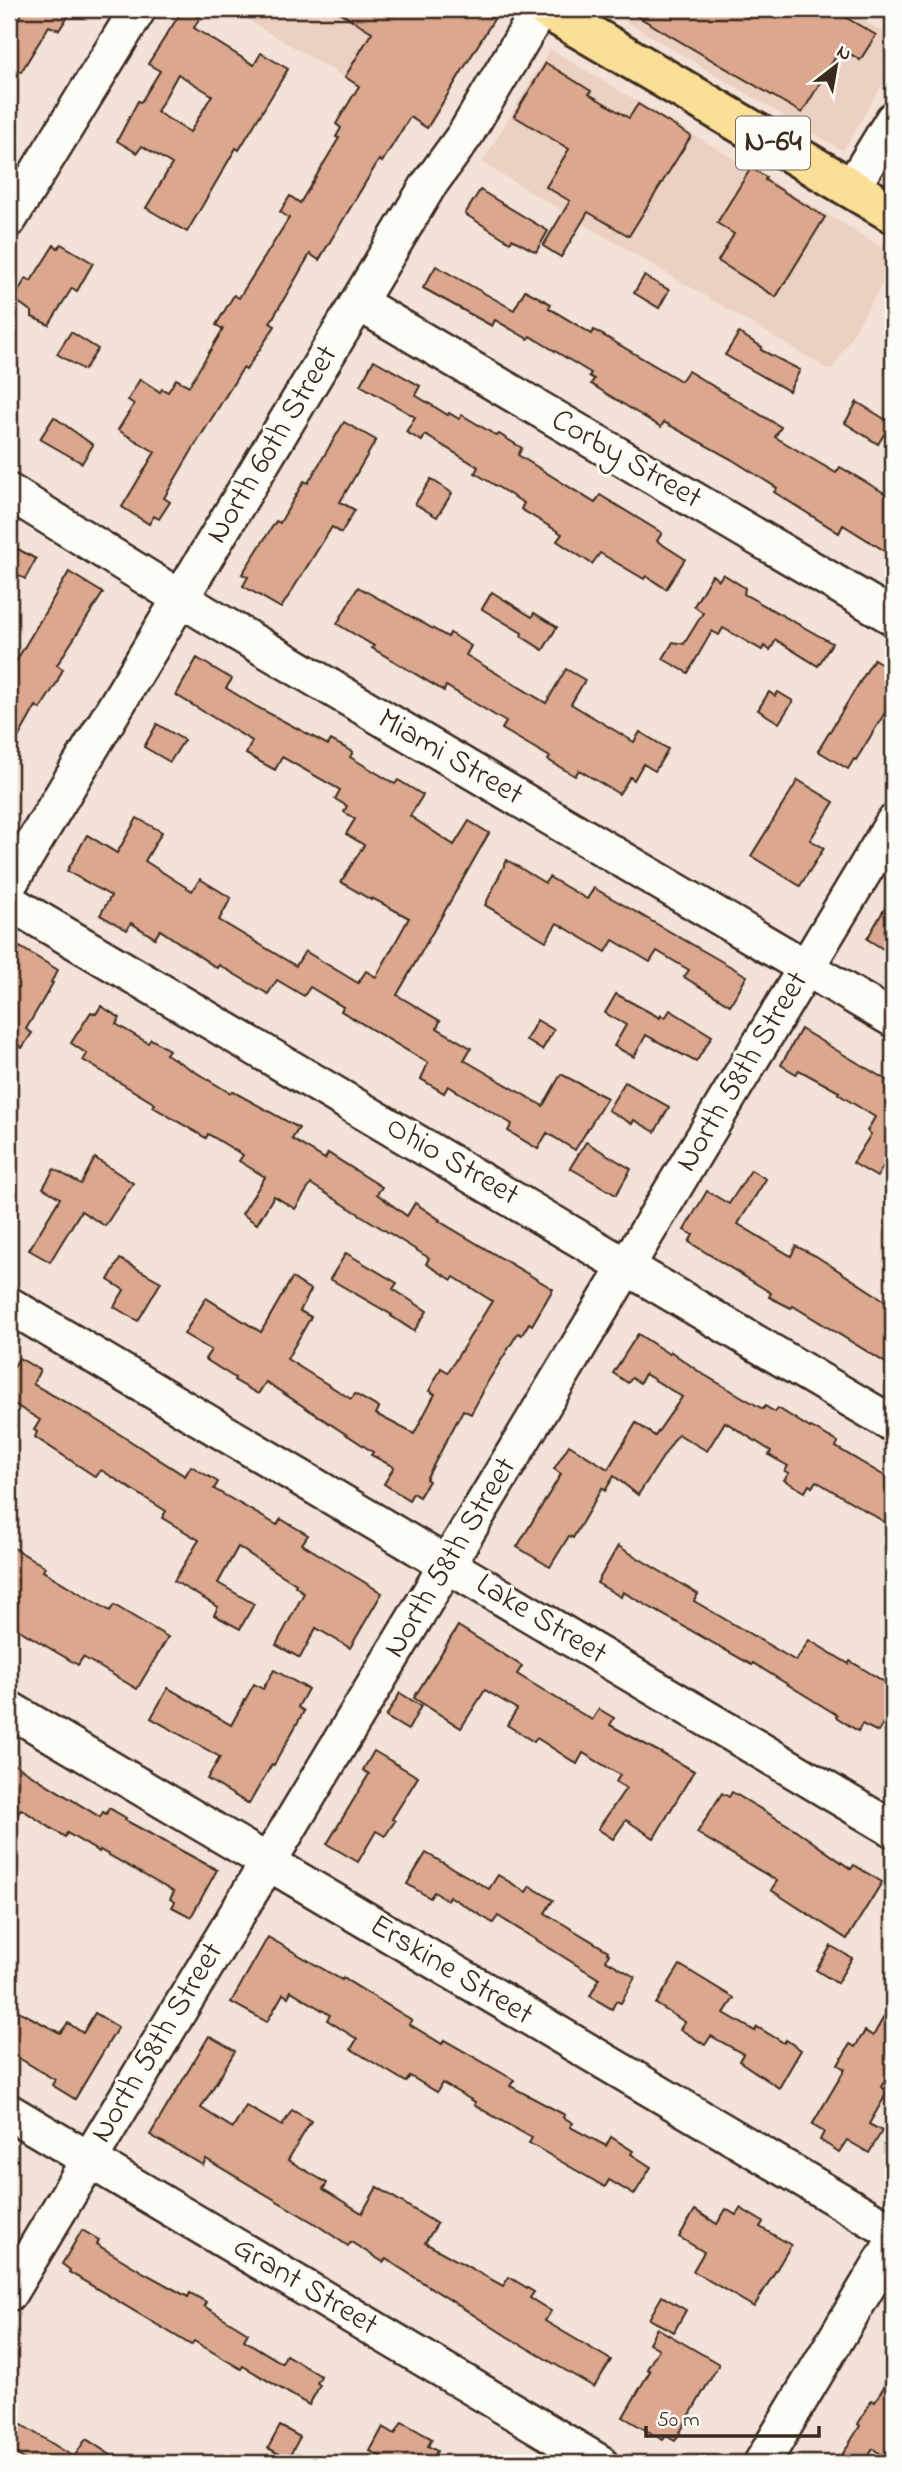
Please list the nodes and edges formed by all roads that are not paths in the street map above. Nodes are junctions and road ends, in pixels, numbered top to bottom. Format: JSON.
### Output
{"nodes":[{"id":1,"x":138,"y":9,"type":"edge"},
{"id":2,"x":541,"y":9,"type":"edge"},
{"id":3,"x":546,"y":9,"type":"edge"},
{"id":4,"x":893,"y":120,"type":"edge"},
{"id":5,"x":851,"y":189,"type":"junction"},
{"id":6,"x":893,"y":213,"type":"edge"},
{"id":7,"x":9,"y":219,"type":"edge"},
{"id":8,"x":359,"y":303,"type":"junction"},
{"id":9,"x":9,"y":492,"type":"edge"},
{"id":10,"x":181,"y":598,"type":"junction"},
{"id":11,"x":893,"y":617,"type":"edge"},
{"id":12,"x":893,"y":822,"type":"edge"},
{"id":13,"x":9,"y":884,"type":"edge"},
{"id":14,"x":9,"y":902,"type":"edge"},
{"id":15,"x":806,"y":967,"type":"junction"},
{"id":16,"x":893,"y":1019,"type":"edge"},
{"id":17,"x":627,"y":1265,"type":"junction"},
{"id":18,"x":9,"y":1305,"type":"edge"},
{"id":19,"x":893,"y":1424,"type":"edge"},
{"id":20,"x":447,"y":1564,"type":"junction"},
{"id":21,"x":9,"y":1709,"type":"edge"},
{"id":22,"x":893,"y":1829,"type":"edge"},
{"id":23,"x":267,"y":1862,"type":"junction"},
{"id":24,"x":9,"y":2112,"type":"edge"},
{"id":25,"x":89,"y":2159,"type":"junction"},
{"id":26,"x":893,"y":2232,"type":"edge"},
{"id":27,"x":893,"y":2243,"type":"edge"},
{"id":28,"x":9,"y":2293,"type":"edge"},
{"id":29,"x":600,"y":2463,"type":"edge"},
{"id":30,"x":762,"y":2463,"type":"edge"}],
"edges":[{"from":1,"to":7,"type":"street"},
{"from":2,"to":8,"type":"street","name":"North 60th Street"},
{"from":3,"to":5,"type":"main road","number":"N-64"},
{"from":4,"to":5,"type":"street"},
{"from":5,"to":6,"type":"main road","number":"N-64"},
{"from":8,"to":10,"type":"street","name":"North 60th Street"},
{"from":8,"to":11,"type":"street","name":"Corby Street"},
{"from":9,"to":10,"type":"street","name":"Miami Street"},
{"from":10,"to":13,"type":"street","name":"North 60th Street"},
{"from":10,"to":15,"type":"street","name":"Miami Street"},
{"from":12,"to":15,"type":"street","name":"North 58th Street"},
{"from":14,"to":17,"type":"street","name":"Ohio Street"},
{"from":15,"to":16,"type":"street","name":"Miami Street"},
{"from":15,"to":17,"type":"street","name":"North 58th Street"},
{"from":17,"to":19,"type":"street","name":"Ohio Street"},
{"from":17,"to":20,"type":"street","name":"North 58th Street"},
{"from":18,"to":20,"type":"street","name":"Lake Street"},
{"from":20,"to":22,"type":"street","name":"Lake Street"},
{"from":20,"to":23,"type":"street","name":"North 58th Street"},
{"from":21,"to":23,"type":"street","name":"Erskine Street"},
{"from":23,"to":25,"type":"street","name":"North 58th Street"},
{"from":23,"to":26,"type":"street","name":"Erskine Street"},
{"from":24,"to":25,"type":"street","name":"Grant Street"},
{"from":25,"to":28,"type":"street","name":"North 58th Street"},
{"from":25,"to":29,"type":"street","name":"Grant Street"},
{"from":27,"to":30,"type":"street"}]}
